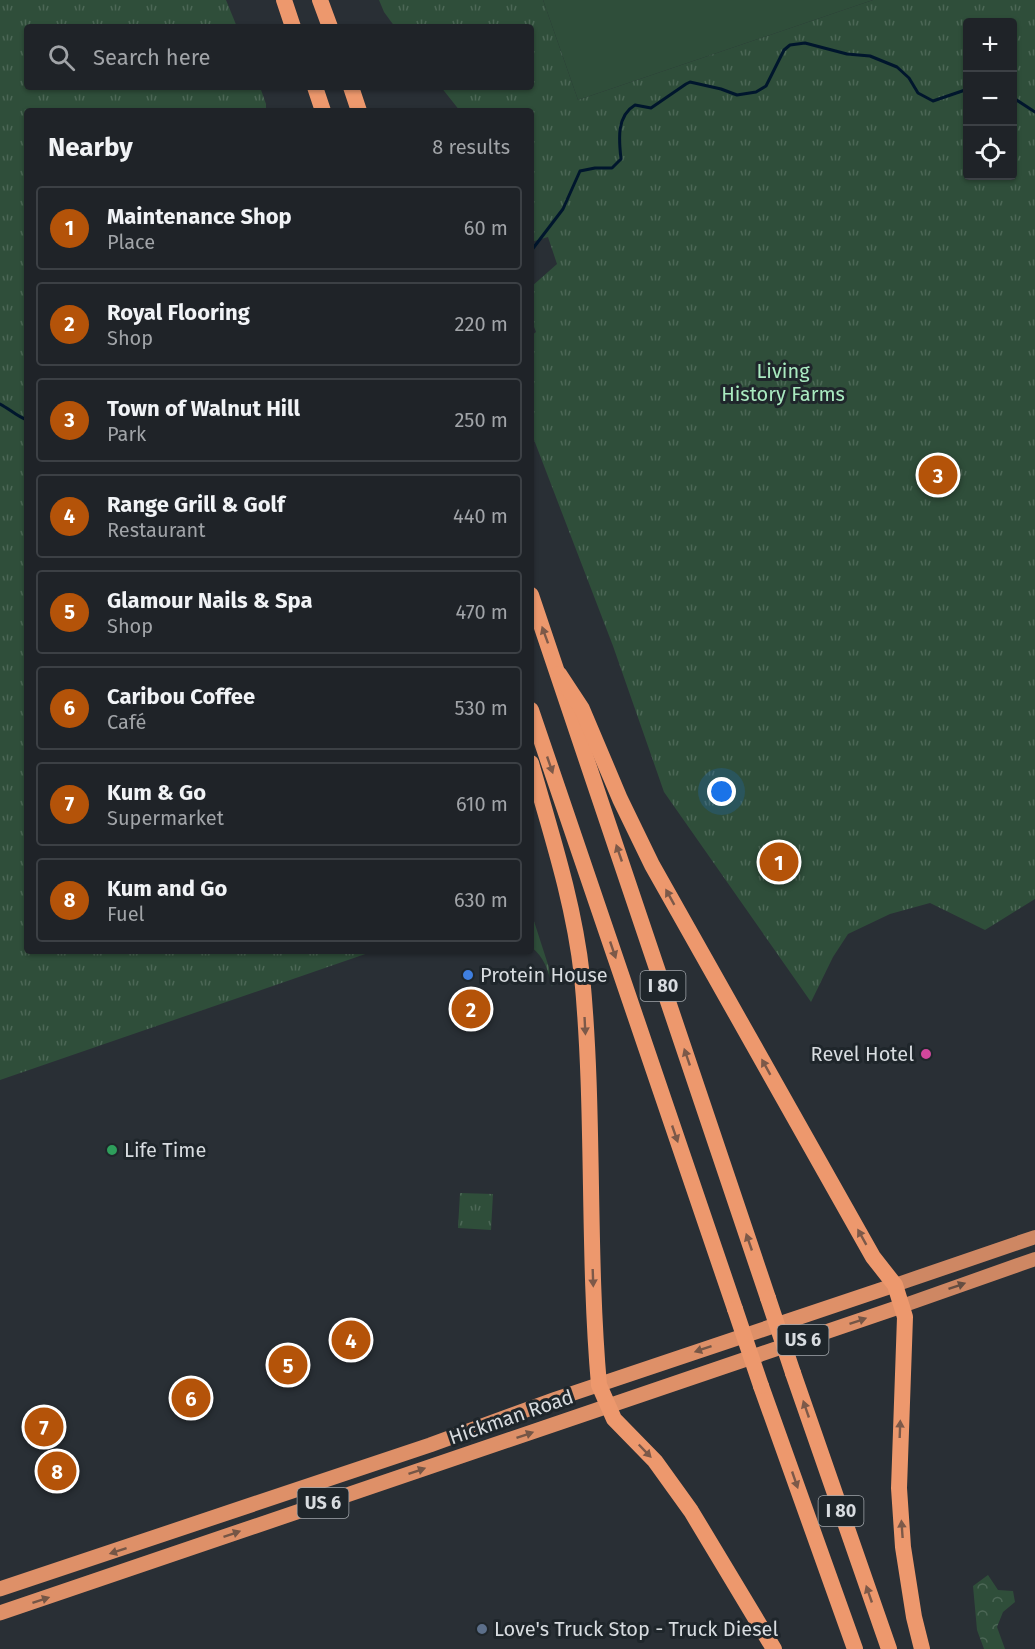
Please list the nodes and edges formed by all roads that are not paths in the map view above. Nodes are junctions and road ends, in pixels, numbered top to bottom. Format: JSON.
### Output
{"nodes":[{"id":1,"x":284,"y":0,"type":"edge"},
{"id":2,"x":320,"y":0,"type":"edge"},
{"id":3,"x":333,"y":0,"type":"edge"},
{"id":4,"x":292,"y":24,"type":"edge"},
{"id":5,"x":329,"y":24,"type":"edge"},
{"id":6,"x":338,"y":24,"type":"edge"},
{"id":7,"x":316,"y":90,"type":"edge"},
{"id":8,"x":322,"y":108,"type":"edge"},
{"id":9,"x":534,"y":603,"type":"edge"},
{"id":10,"x":559,"y":674,"type":"junction"},
{"id":11,"x":534,"y":719,"type":"edge"},
{"id":12,"x":534,"y":775,"type":"edge"},
{"id":13,"x":1035,"y":1237,"type":"edge"},
{"id":14,"x":1035,"y":1259,"type":"edge"},
{"id":15,"x":895,"y":1285,"type":"junction"},
{"id":16,"x":902,"y":1306,"type":"junction"},
{"id":17,"x":599,"y":1385,"type":"junction"},
{"id":18,"x":607,"y":1407,"type":"junction"},
{"id":19,"x":0,"y":1589,"type":"edge"},
{"id":20,"x":0,"y":1613,"type":"edge"},
{"id":21,"x":774,"y":1649,"type":"edge"},
{"id":22,"x":855,"y":1649,"type":"edge"},
{"id":23,"x":889,"y":1649,"type":"edge"},
{"id":24,"x":922,"y":1649,"type":"edge"}],
"edges":[{"from":1,"to":4,"type":"highway"},
{"from":2,"to":5,"type":"highway"},
{"from":3,"to":6,"type":"highway"},
{"from":7,"to":8,"type":"highway"},
{"from":10,"to":9,"type":"highway","number":"I 80","one_way":true},
{"from":15,"to":10,"type":"highway","one_way":true},
{"from":23,"to":10,"type":"highway","number":"I 80","one_way":true,"bridge":true},
{"from":11,"to":22,"type":"highway","number":"I 80","one_way":true,"bridge":true},
{"from":12,"to":17,"type":"highway","one_way":true},
{"from":13,"to":15,"type":"main road","name":"Hickman Road","number":"US 6"},
{"from":16,"to":14,"type":"main road","name":"Hickman Road","number":"US 6","one_way":true},
{"from":15,"to":16,"type":"highway"},
{"from":15,"to":17,"type":"highway","name":"Hickman Road","number":"US 6","one_way":true},
{"from":18,"to":16,"type":"highway","name":"Hickman Road","number":"US 6","one_way":true},
{"from":24,"to":16,"type":"highway","one_way":true},
{"from":17,"to":18,"type":"highway"},
{"from":17,"to":19,"type":"highway","name":"Hickman Road","number":"US 6","one_way":true},
{"from":20,"to":18,"type":"highway","name":"Hickman Road","number":"US 6","one_way":true},
{"from":18,"to":21,"type":"highway","one_way":true}]}
